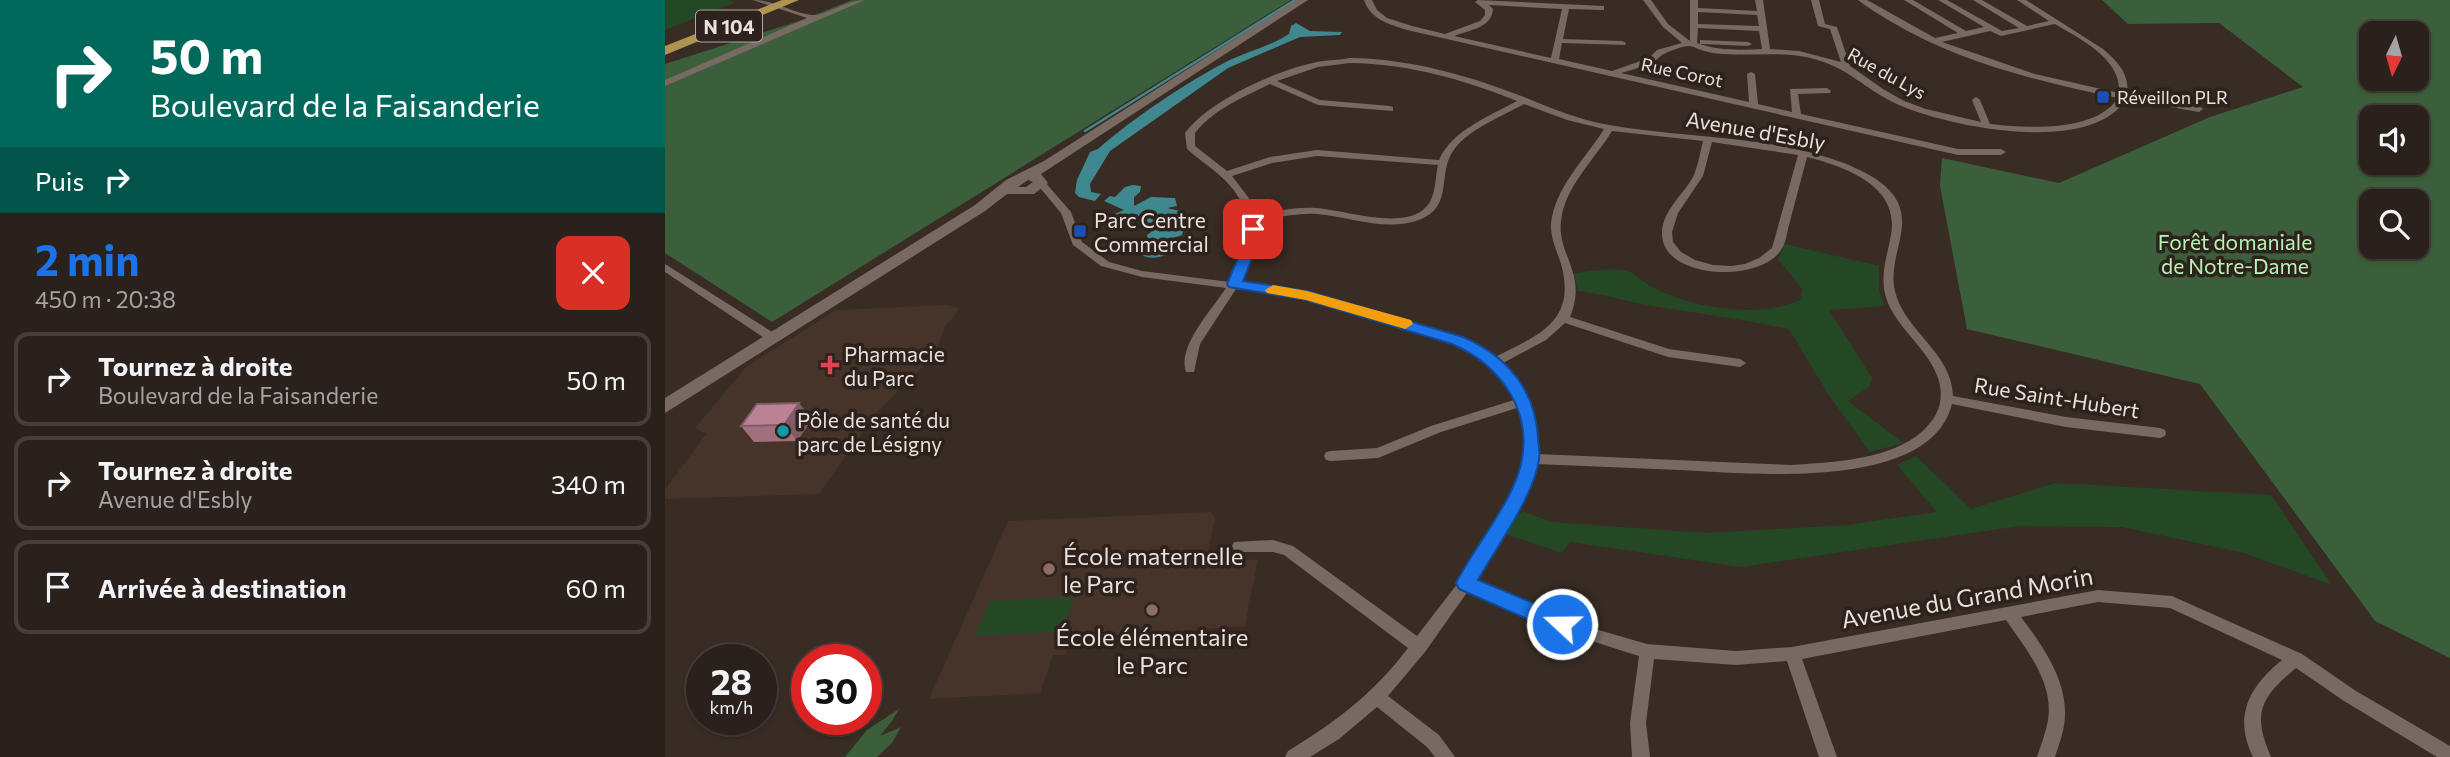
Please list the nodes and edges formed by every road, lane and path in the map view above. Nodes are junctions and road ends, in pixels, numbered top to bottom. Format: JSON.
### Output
{"nodes":[{"id":1,"x":757,"y":0,"type":"edge"},
{"id":2,"x":778,"y":0,"type":"edge"},
{"id":3,"x":861,"y":0,"type":"edge"},
{"id":4,"x":1303,"y":0,"type":"edge"},
{"id":5,"x":1368,"y":0,"type":"edge"},
{"id":6,"x":1647,"y":0,"type":"edge"},
{"id":7,"x":1693,"y":0,"type":"edge"},
{"id":8,"x":1759,"y":0,"type":"edge"},
{"id":9,"x":1815,"y":0,"type":"edge"},
{"id":10,"x":1862,"y":0,"type":"edge"},
{"id":11,"x":1908,"y":0,"type":"edge"},
{"id":12,"x":1942,"y":0,"type":"edge"},
{"id":13,"x":1977,"y":0,"type":"edge"},
{"id":14,"x":2021,"y":0,"type":"edge"},
{"id":15,"x":1479,"y":2,"type":"edge"},
{"id":16,"x":792,"y":5,"type":"edge"},
{"id":17,"x":1566,"y":6,"type":"junction"},
{"id":18,"x":1601,"y":8,"type":"dead end"},
{"id":19,"x":1693,"y":10,"type":"junction"},
{"id":20,"x":1761,"y":13,"type":"junction"},
{"id":21,"x":814,"y":18,"type":"junction"},
{"id":22,"x":2054,"y":22,"type":"junction"},
{"id":23,"x":1694,"y":26,"type":"junction"},
{"id":24,"x":1991,"y":28,"type":"junction"},
{"id":25,"x":1763,"y":29,"type":"junction"},
{"id":26,"x":2025,"y":29,"type":"junction"},
{"id":27,"x":1965,"y":34,"type":"junction"},
{"id":28,"x":1444,"y":36,"type":"junction"},
{"id":29,"x":1560,"y":41,"type":"junction"},
{"id":30,"x":1933,"y":41,"type":"junction"},
{"id":31,"x":1622,"y":43,"type":"dead end"},
{"id":32,"x":1691,"y":43,"type":"junction"},
{"id":33,"x":665,"y":45,"type":"edge"},
{"id":34,"x":1766,"y":48,"type":"junction"},
{"id":35,"x":665,"y":51,"type":"edge"},
{"id":36,"x":1555,"y":60,"type":"junction"},
{"id":37,"x":1846,"y":66,"type":"junction"},
{"id":38,"x":1612,"y":73,"type":"junction"},
{"id":39,"x":1751,"y":74,"type":"dead end"},
{"id":40,"x":1269,"y":81,"type":"junction"},
{"id":41,"x":665,"y":83,"type":"edge"},
{"id":42,"x":1827,"y":91,"type":"dead end"},
{"id":43,"x":2123,"y":97,"type":"junction"},
{"id":44,"x":1525,"y":100,"type":"junction"},
{"id":45,"x":1976,"y":100,"type":"dead end"},
{"id":46,"x":1753,"y":104,"type":"junction"},
{"id":47,"x":1390,"y":109,"type":"dead end"},
{"id":48,"x":2199,"y":109,"type":"dead end"},
{"id":49,"x":1797,"y":113,"type":"junction"},
{"id":50,"x":1987,"y":127,"type":"junction"},
{"id":51,"x":1609,"y":128,"type":"junction"},
{"id":52,"x":1708,"y":140,"type":"junction"},
{"id":53,"x":2001,"y":152,"type":"dead end"},
{"id":54,"x":1803,"y":154,"type":"junction"},
{"id":55,"x":1442,"y":163,"type":"junction"},
{"id":56,"x":1226,"y":175,"type":"junction"},
{"id":57,"x":1027,"y":185,"type":"junction"},
{"id":58,"x":1253,"y":219,"type":"junction"},
{"id":59,"x":665,"y":267,"type":"edge"},
{"id":60,"x":1234,"y":284,"type":"junction"},
{"id":61,"x":1565,"y":319,"type":"junction"},
{"id":62,"x":773,"y":338,"type":"junction"},
{"id":63,"x":1495,"y":362,"type":"junction"},
{"id":64,"x":1740,"y":363,"type":"dead end"},
{"id":65,"x":1190,"y":369,"type":"dead end"},
{"id":66,"x":1948,"y":399,"type":"junction"},
{"id":67,"x":1525,"y":401,"type":"junction"},
{"id":68,"x":665,"y":407,"type":"edge"},
{"id":69,"x":2160,"y":433,"type":"dead end"},
{"id":70,"x":1331,"y":456,"type":"dead end"},
{"id":71,"x":1531,"y":460,"type":"junction"},
{"id":72,"x":1239,"y":546,"type":"dead end"},
{"id":73,"x":1466,"y":583,"type":"junction"},
{"id":74,"x":2009,"y":612,"type":"junction"},
{"id":75,"x":1419,"y":647,"type":"junction"},
{"id":76,"x":1647,"y":650,"type":"junction"},
{"id":77,"x":1793,"y":654,"type":"junction"},
{"id":78,"x":2296,"y":659,"type":"junction"},
{"id":79,"x":1377,"y":697,"type":"junction"},
{"id":80,"x":2450,"y":755,"type":"edge"},
{"id":81,"x":1294,"y":757,"type":"edge"},
{"id":82,"x":1446,"y":757,"type":"edge"},
{"id":83,"x":1641,"y":757,"type":"edge"},
{"id":84,"x":1828,"y":757,"type":"edge"},
{"id":85,"x":2046,"y":757,"type":"edge"},
{"id":86,"x":2262,"y":757,"type":"edge"}],
"edges":[{"from":1,"to":16,"type":"street"},
{"from":2,"to":33,"type":"highway","number":"N 104"},
{"from":3,"to":21,"type":"street"},
{"from":4,"to":57,"type":"street"},
{"from":5,"to":28,"type":"street","name":"Rue Corot"},
{"from":6,"to":32,"type":"street","name":"Rue du Lys"},
{"from":7,"to":19,"type":"street"},
{"from":8,"to":20,"type":"street"},
{"from":9,"to":37,"type":"street"},
{"from":10,"to":30,"type":"street"},
{"from":11,"to":27,"type":"street"},
{"from":12,"to":24,"type":"street"},
{"from":13,"to":26,"type":"street"},
{"from":14,"to":22,"type":"street"},
{"from":15,"to":17,"type":"street"},
{"from":15,"to":28,"type":"street"},
{"from":16,"to":21,"type":"street"},
{"from":16,"to":35,"type":"highway","number":"N 104"},
{"from":17,"to":18,"type":"street"},
{"from":17,"to":29,"type":"street"},
{"from":19,"to":20,"type":"street"},
{"from":19,"to":23,"type":"street"},
{"from":20,"to":25,"type":"street"},
{"from":21,"to":41,"type":"street"},
{"from":22,"to":26,"type":"street"},
{"from":22,"to":43,"type":"street"},
{"from":23,"to":25,"type":"street"},
{"from":23,"to":32,"type":"street"},
{"from":24,"to":26,"type":"street"},
{"from":24,"to":27,"type":"street"},
{"from":25,"to":34,"type":"street"},
{"from":27,"to":30,"type":"street"},
{"from":28,"to":36,"type":"street","name":"Rue Corot"},
{"from":29,"to":31,"type":"street"},
{"from":29,"to":36,"type":"street"},
{"from":30,"to":43,"type":"street"},
{"from":32,"to":34,"type":"street","name":"Rue du Lys"},
{"from":32,"to":38,"type":"street"},
{"from":34,"to":37,"type":"street","name":"Rue du Lys"},
{"from":36,"to":38,"type":"street","name":"Rue Corot"},
{"from":37,"to":50,"type":"street","name":"Rue du Lys"},
{"from":38,"to":46,"type":"street","name":"Rue Corot"},
{"from":39,"to":46,"type":"street"},
{"from":40,"to":44,"type":"street","name":"Avenue d'Esbly"},
{"from":40,"to":47,"type":"street"},
{"from":40,"to":56,"type":"street","name":"Avenue d'Esbly"},
{"from":42,"to":49,"type":"street"},
{"from":43,"to":48,"type":"street"},
{"from":43,"to":50,"type":"street","name":"Rue du Lys"},
{"from":44,"to":51,"type":"street","name":"Avenue d'Esbly"},
{"from":44,"to":55,"type":"street"},
{"from":45,"to":50,"type":"street"},
{"from":46,"to":49,"type":"street","name":"Rue Corot"},
{"from":49,"to":53,"type":"street","name":"Rue Corot"},
{"from":51,"to":52,"type":"street","name":"Avenue d'Esbly"},
{"from":51,"to":61,"type":"street"},
{"from":52,"to":54,"type":"street","name":"Avenue d'Esbly"},
{"from":52,"to":54,"type":"street"},
{"from":54,"to":66,"type":"street","name":"Avenue d'Esbly"},
{"from":55,"to":56,"type":"street"},
{"from":55,"to":58,"type":"street"},
{"from":56,"to":58,"type":"street","name":"Avenue d'Esbly"},
{"from":57,"to":60,"type":"street"},
{"from":57,"to":62,"type":"street"},
{"from":58,"to":60,"type":"street"},
{"from":59,"to":62,"type":"street"},
{"from":60,"to":63,"type":"street"},
{"from":60,"to":65,"type":"street"},
{"from":61,"to":63,"type":"street"},
{"from":61,"to":64,"type":"street"},
{"from":62,"to":68,"type":"street"},
{"from":63,"to":67,"type":"street"},
{"from":66,"to":69,"type":"street","name":"Rue Saint-Hubert"},
{"from":66,"to":71,"type":"street"},
{"from":67,"to":70,"type":"street"},
{"from":67,"to":71,"type":"street"},
{"from":71,"to":73,"type":"street"},
{"from":72,"to":75,"type":"street"},
{"from":73,"to":75,"type":"street"},
{"from":73,"to":76,"type":"street","name":"Avenue du Grand Morin"},
{"from":74,"to":77,"type":"street","name":"Avenue du Grand Morin"},
{"from":74,"to":78,"type":"street","name":"Avenue du Grand Morin"},
{"from":74,"to":85,"type":"street"},
{"from":75,"to":79,"type":"street"},
{"from":76,"to":77,"type":"street","name":"Avenue du Grand Morin"},
{"from":76,"to":83,"type":"street"},
{"from":77,"to":84,"type":"street"},
{"from":78,"to":80,"type":"street","name":"Avenue du Grand Morin"},
{"from":78,"to":86,"type":"street"},
{"from":79,"to":81,"type":"street"},
{"from":79,"to":82,"type":"street"}]}
